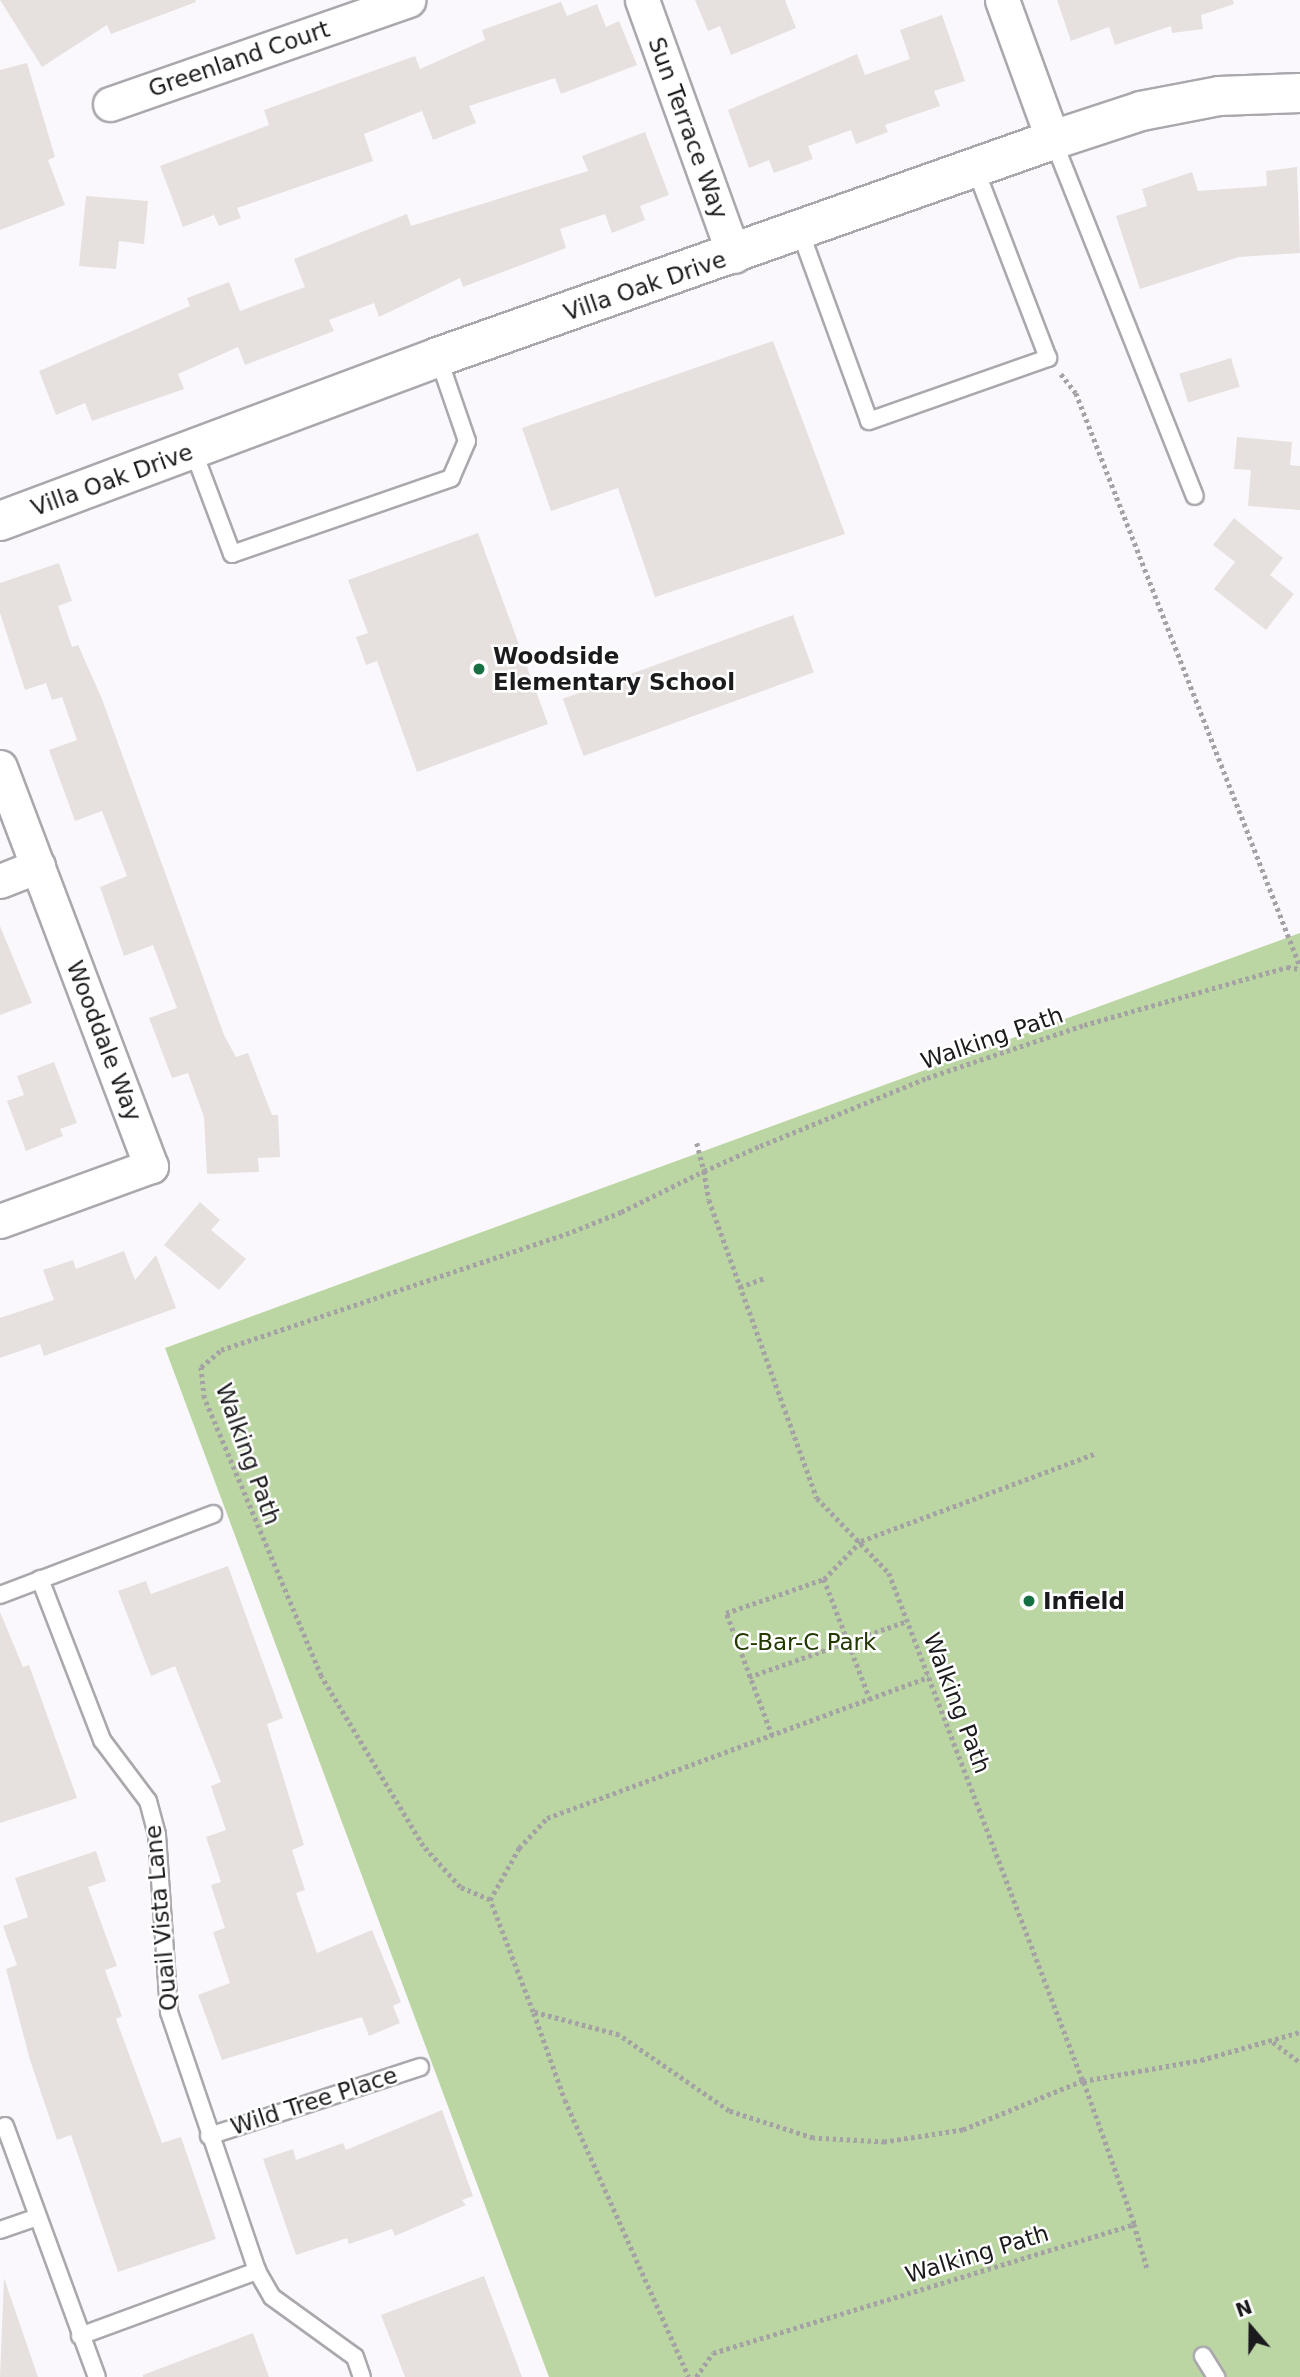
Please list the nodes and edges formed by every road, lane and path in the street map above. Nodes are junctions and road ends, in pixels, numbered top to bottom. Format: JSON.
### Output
{"nodes":[{"id":1,"x":408,"y":0,"type":"edge"},
{"id":2,"x":642,"y":0,"type":"edge"},
{"id":3,"x":1002,"y":0,"type":"edge"},
{"id":4,"x":1300,"y":93,"type":"edge"},
{"id":5,"x":110,"y":104,"type":"dead end"},
{"id":6,"x":1053,"y":140,"type":"junction"},
{"id":7,"x":975,"y":168,"type":"junction"},
{"id":8,"x":800,"y":231,"type":"junction"},
{"id":9,"x":734,"y":256,"type":"junction"},
{"id":10,"x":438,"y":357,"type":"junction"},
{"id":11,"x":1048,"y":358,"type":"junction"},
{"id":12,"x":193,"y":450,"type":"junction"},
{"id":13,"x":1195,"y":496,"type":"dead end"},
{"id":14,"x":0,"y":521,"type":"edge"},
{"id":15,"x":0,"y":767,"type":"edge"},
{"id":16,"x":38,"y":866,"type":"junction"},
{"id":17,"x":0,"y":881,"type":"edge"},
{"id":18,"x":1300,"y":967,"type":"edge"},
{"id":19,"x":697,"y":1143,"type":"dead end"},
{"id":20,"x":704,"y":1171,"type":"junction"},
{"id":21,"x":0,"y":1221,"type":"edge"},
{"id":22,"x":765,"y":1278,"type":"dead end"},
{"id":23,"x":740,"y":1287,"type":"junction"},
{"id":24,"x":1096,"y":1453,"type":"dead end"},
{"id":25,"x":212,"y":1514,"type":"dead end"},
{"id":26,"x":861,"y":1541,"type":"junction"},
{"id":27,"x":824,"y":1578,"type":"junction"},
{"id":28,"x":40,"y":1579,"type":"junction"},
{"id":29,"x":0,"y":1595,"type":"edge"},
{"id":30,"x":907,"y":1621,"type":"junction"},
{"id":31,"x":848,"y":1642,"type":"junction"},
{"id":32,"x":749,"y":1676,"type":"junction"},
{"id":33,"x":929,"y":1677,"type":"junction"},
{"id":34,"x":870,"y":1699,"type":"junction"},
{"id":35,"x":772,"y":1736,"type":"junction"},
{"id":36,"x":490,"y":1900,"type":"junction"},
{"id":37,"x":533,"y":2012,"type":"junction"},
{"id":38,"x":1300,"y":2032,"type":"edge"},
{"id":39,"x":1272,"y":2042,"type":"junction"},
{"id":40,"x":1300,"y":2062,"type":"edge"},
{"id":41,"x":420,"y":2067,"type":"dead end"},
{"id":42,"x":1083,"y":2081,"type":"junction"},
{"id":43,"x":5,"y":2126,"type":"dead end"},
{"id":44,"x":209,"y":2136,"type":"junction"},
{"id":45,"x":37,"y":2217,"type":"junction"},
{"id":46,"x":1134,"y":2224,"type":"junction"},
{"id":47,"x":0,"y":2230,"type":"edge"},
{"id":48,"x":257,"y":2271,"type":"junction"},
{"id":49,"x":1148,"y":2271,"type":"dead end"},
{"id":50,"x":79,"y":2336,"type":"junction"},
{"id":51,"x":1203,"y":2356,"type":"dead end"},
{"id":52,"x":97,"y":2377,"type":"edge"},
{"id":53,"x":362,"y":2377,"type":"edge"},
{"id":54,"x":689,"y":2377,"type":"edge"},
{"id":55,"x":696,"y":2377,"type":"edge"},
{"id":56,"x":1216,"y":2377,"type":"edge"}],
"edges":[{"from":1,"to":5,"type":"street","name":"Greenland Court"},
{"from":2,"to":9,"type":"street","name":"Sun Terrace Way"},
{"from":3,"to":6,"type":"street"},
{"from":4,"to":6,"type":"street","name":"Villa Oak Drive"},
{"from":6,"to":7,"type":"street","name":"Villa Oak Drive"},
{"from":6,"to":13,"type":"lane"},
{"from":7,"to":8,"type":"street","name":"Villa Oak Drive"},
{"from":7,"to":11,"type":"lane"},
{"from":8,"to":9,"type":"street","name":"Villa Oak Drive"},
{"from":8,"to":11,"type":"lane"},
{"from":9,"to":10,"type":"street","name":"Villa Oak Drive"},
{"from":10,"to":12,"type":"street","name":"Villa Oak Drive"},
{"from":10,"to":12,"type":"lane"},
{"from":11,"to":18,"type":"path"},
{"from":12,"to":14,"type":"street","name":"Villa Oak Drive"},
{"from":15,"to":16,"type":"street","name":"Wooddale Way"},
{"from":16,"to":17,"type":"street"},
{"from":16,"to":21,"type":"street","name":"Wooddale Way"},
{"from":18,"to":20,"type":"path","name":"Walking Path"},
{"from":19,"to":20,"type":"path"},
{"from":20,"to":23,"type":"path","name":"Walking Path"},
{"from":20,"to":36,"type":"path","name":"Walking Path"},
{"from":22,"to":23,"type":"path"},
{"from":23,"to":26,"type":"path","name":"Walking Path"},
{"from":24,"to":26,"type":"path"},
{"from":25,"to":28,"type":"lane"},
{"from":26,"to":27,"type":"path"},
{"from":26,"to":30,"type":"path","name":"Walking Path"},
{"from":27,"to":31,"type":"path"},
{"from":27,"to":32,"type":"path"},
{"from":28,"to":29,"type":"lane"},
{"from":28,"to":44,"type":"lane","name":"Quail Vista Lane"},
{"from":30,"to":31,"type":"path"},
{"from":30,"to":33,"type":"path","name":"Walking Path"},
{"from":31,"to":32,"type":"path"},
{"from":31,"to":34,"type":"path"},
{"from":32,"to":35,"type":"path"},
{"from":33,"to":34,"type":"path"},
{"from":33,"to":42,"type":"path","name":"Walking Path"},
{"from":34,"to":35,"type":"path"},
{"from":35,"to":36,"type":"path"},
{"from":36,"to":37,"type":"path"},
{"from":37,"to":42,"type":"path"},
{"from":37,"to":54,"type":"path"},
{"from":38,"to":39,"type":"path"},
{"from":39,"to":40,"type":"path"},
{"from":39,"to":42,"type":"path"},
{"from":41,"to":44,"type":"lane","name":"Wild Tree Place"},
{"from":42,"to":46,"type":"path","name":"Walking Path"},
{"from":43,"to":45,"type":"lane"},
{"from":44,"to":48,"type":"lane","name":"Quail Vista Lane"},
{"from":45,"to":47,"type":"lane"},
{"from":45,"to":50,"type":"lane"},
{"from":46,"to":49,"type":"path"},
{"from":46,"to":55,"type":"path","name":"Walking Path"},
{"from":48,"to":50,"type":"lane"},
{"from":48,"to":53,"type":"lane","name":"Quail Vista Lane"},
{"from":50,"to":52,"type":"lane"},
{"from":51,"to":56,"type":"lane"}]}
